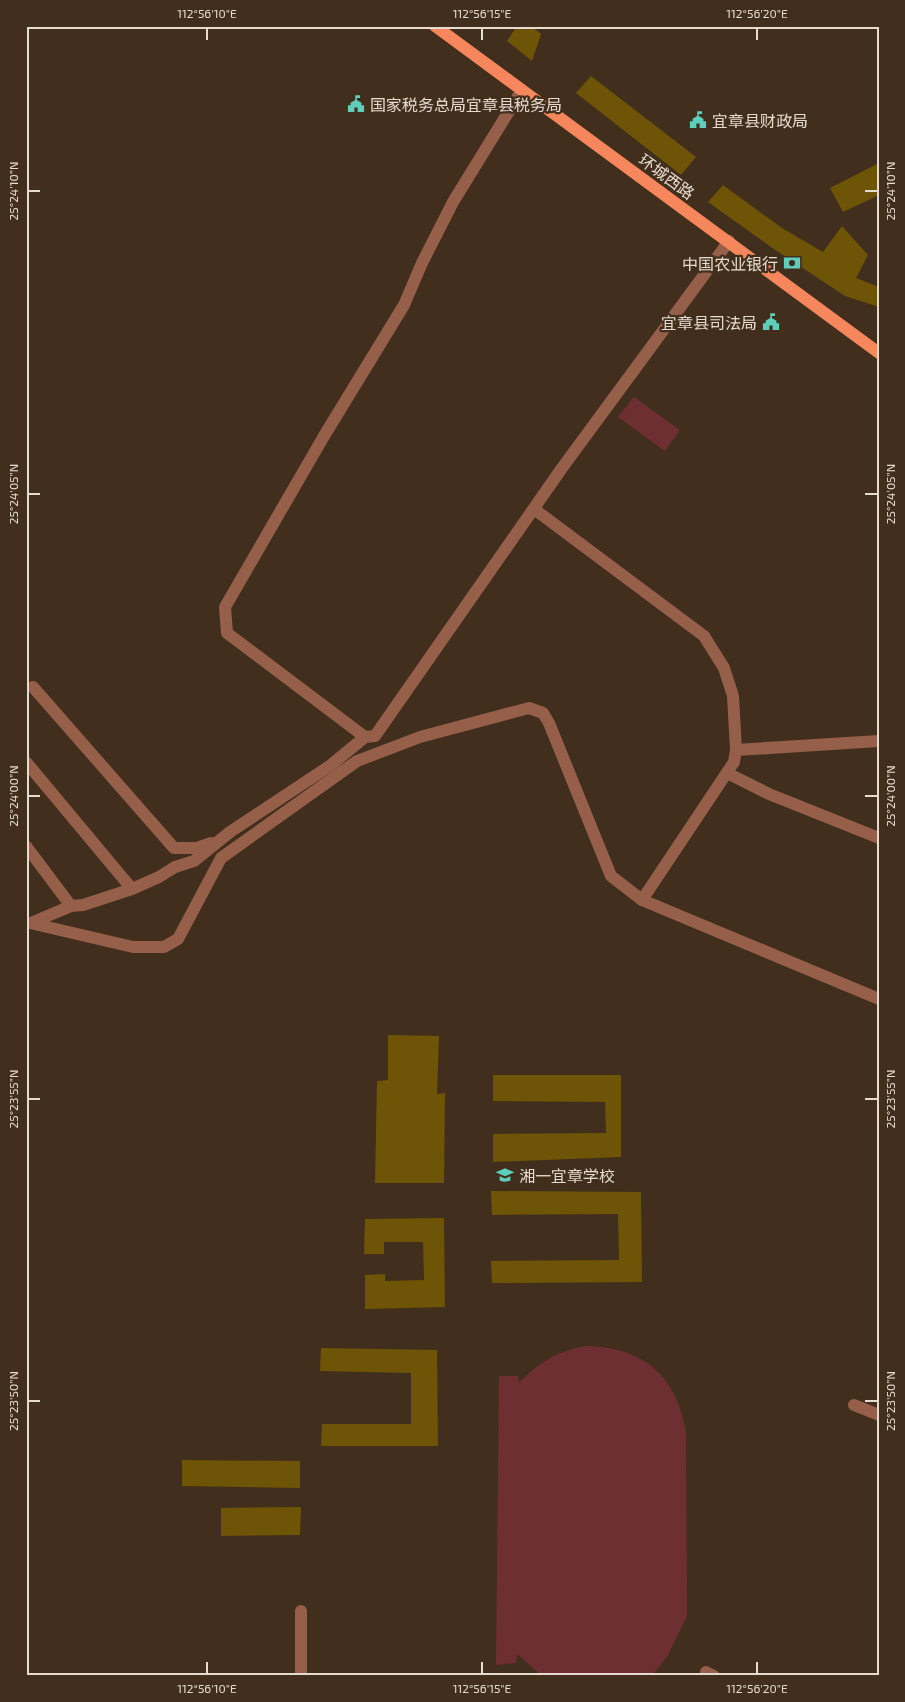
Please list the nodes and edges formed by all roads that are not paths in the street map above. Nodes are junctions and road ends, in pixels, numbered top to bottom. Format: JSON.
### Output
{"nodes":[{"id":1,"x":435,"y":26,"type":"edge"},
{"id":2,"x":522,"y":90,"type":"junction"},
{"id":3,"x":729,"y":241,"type":"junction"},
{"id":4,"x":879,"y":353,"type":"edge"},
{"id":5,"x":534,"y":509,"type":"junction"},
{"id":6,"x":33,"y":687,"type":"dead end"},
{"id":7,"x":366,"y":737,"type":"junction"},
{"id":8,"x":879,"y":741,"type":"edge"},
{"id":9,"x":736,"y":750,"type":"junction"},
{"id":10,"x":26,"y":762,"type":"edge"},
{"id":11,"x":727,"y":773,"type":"junction"},
{"id":12,"x":879,"y":838,"type":"edge"},
{"id":13,"x":220,"y":840,"type":"junction"},
{"id":14,"x":26,"y":846,"type":"edge"},
{"id":15,"x":132,"y":890,"type":"junction"},
{"id":16,"x":642,"y":900,"type":"junction"},
{"id":17,"x":71,"y":906,"type":"junction"},
{"id":18,"x":29,"y":923,"type":"edge"},
{"id":19,"x":879,"y":999,"type":"edge"},
{"id":20,"x":854,"y":1405,"type":"dead end"},
{"id":21,"x":879,"y":1415,"type":"edge"},
{"id":22,"x":301,"y":1611,"type":"dead end"},
{"id":23,"x":301,"y":1676,"type":"edge"}],
"edges":[{"from":1,"to":2,"type":"main road","name":"环城西路"},
{"from":2,"to":3,"type":"main road","name":"环城西路"},
{"from":2,"to":7,"type":"street"},
{"from":3,"to":4,"type":"main road","name":"环城西路"},
{"from":3,"to":5,"type":"street"},
{"from":5,"to":7,"type":"street"},
{"from":5,"to":9,"type":"street"},
{"from":6,"to":13,"type":"street"},
{"from":7,"to":13,"type":"street"},
{"from":8,"to":9,"type":"street"},
{"from":9,"to":11,"type":"street"},
{"from":10,"to":15,"type":"street"},
{"from":11,"to":12,"type":"street"},
{"from":11,"to":16,"type":"street"},
{"from":13,"to":15,"type":"street"},
{"from":14,"to":17,"type":"street"},
{"from":15,"to":17,"type":"street"},
{"from":16,"to":18,"type":"street"},
{"from":16,"to":19,"type":"street"},
{"from":17,"to":18,"type":"street"},
{"from":20,"to":21,"type":"street"},
{"from":22,"to":23,"type":"street"}]}
